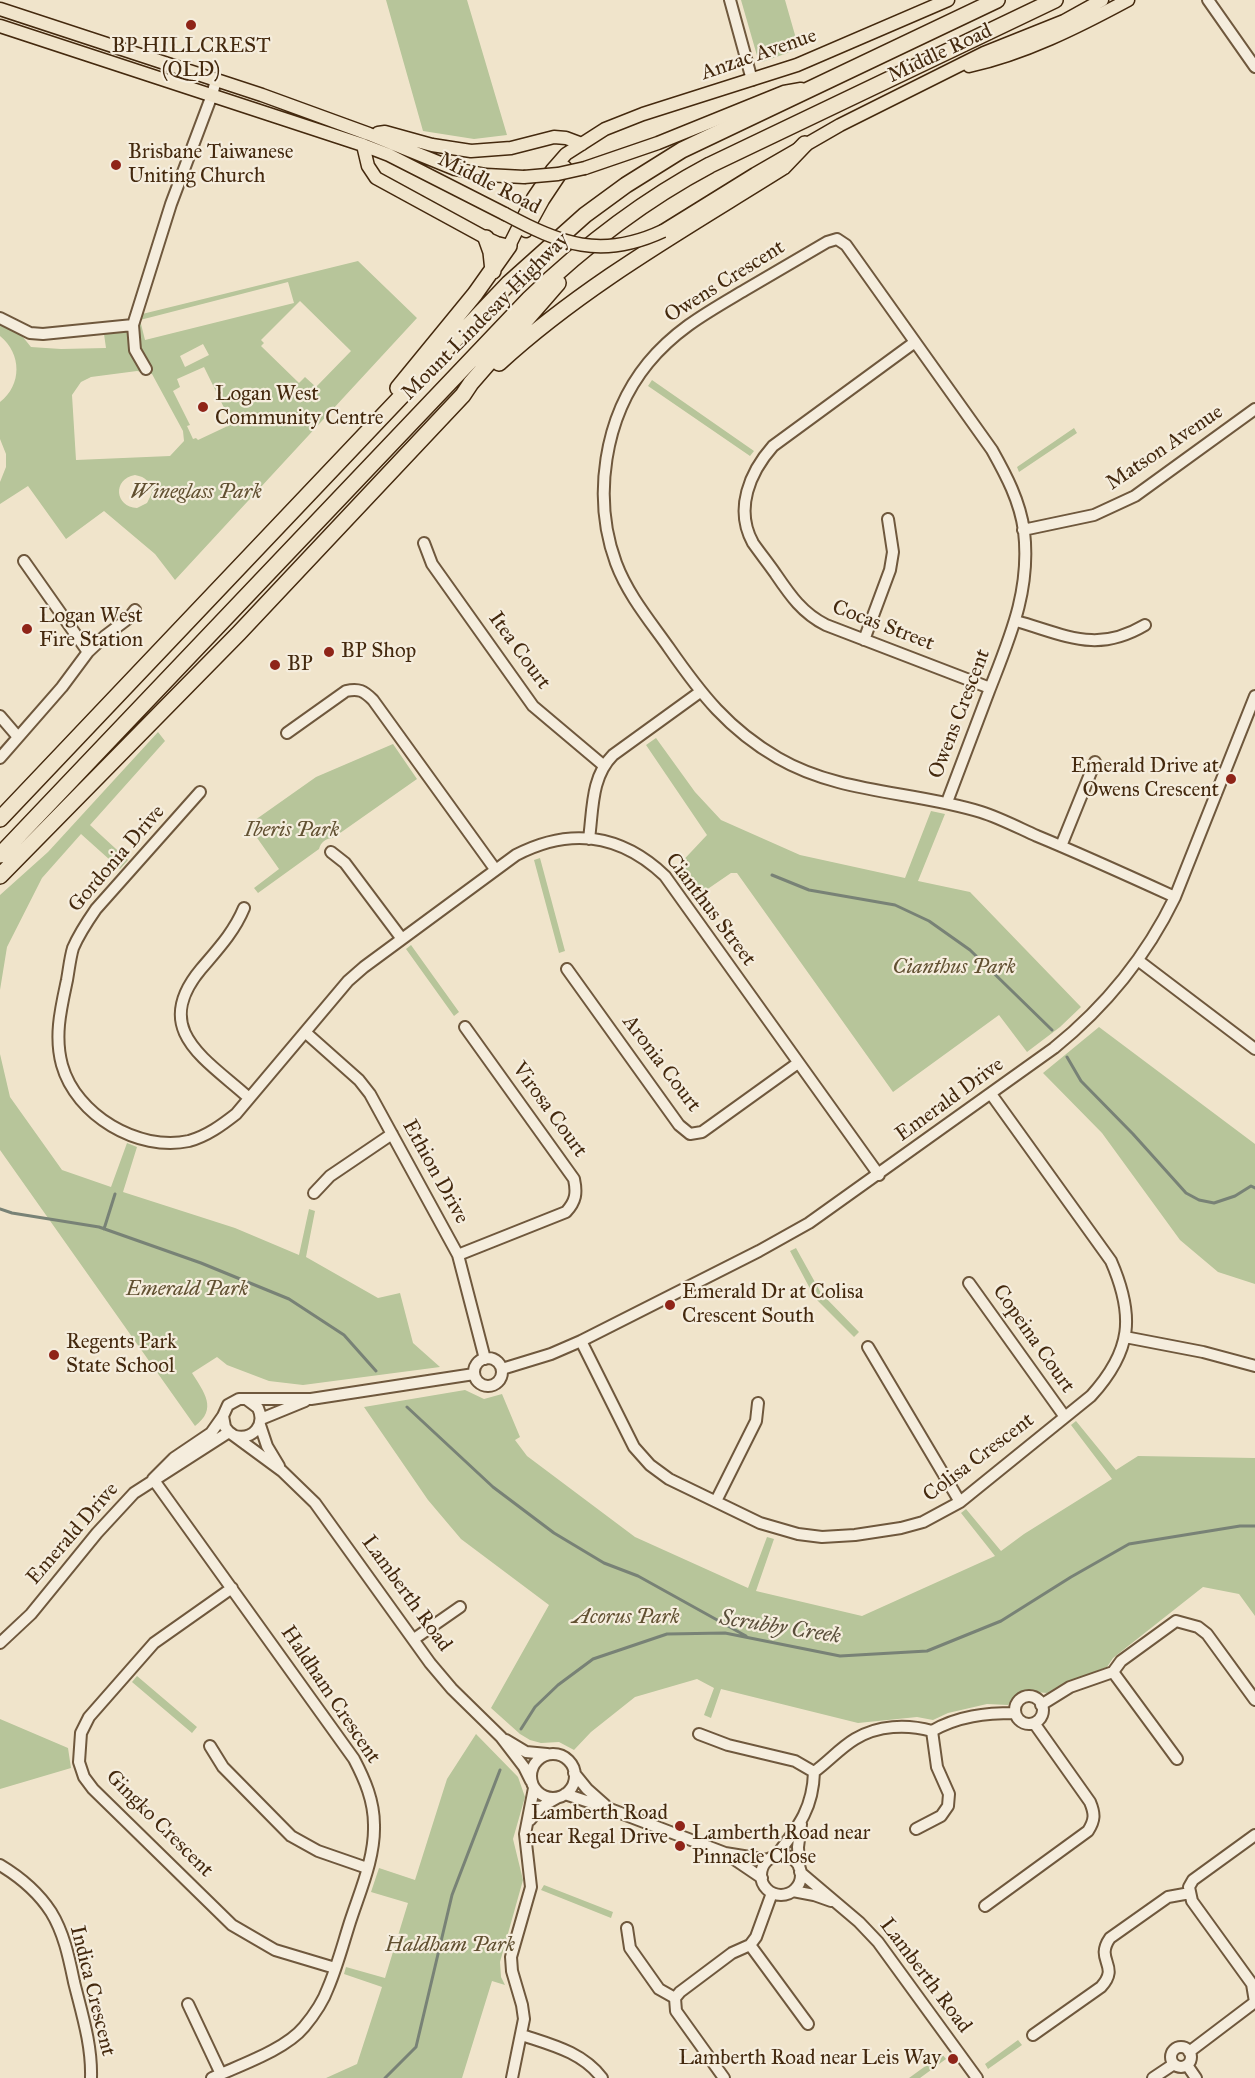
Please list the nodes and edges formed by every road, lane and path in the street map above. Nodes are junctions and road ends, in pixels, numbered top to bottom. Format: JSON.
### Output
{"nodes":[{"id":1,"x":730,"y":0,"type":"edge"},
{"id":2,"x":948,"y":0,"type":"edge"},
{"id":3,"x":997,"y":0,"type":"edge"},
{"id":4,"x":1055,"y":0,"type":"edge"},
{"id":5,"x":1102,"y":0,"type":"edge"},
{"id":6,"x":1128,"y":0,"type":"edge"},
{"id":7,"x":1208,"y":0,"type":"edge"},
{"id":8,"x":0,"y":9,"type":"edge"},
{"id":9,"x":0,"y":26,"type":"edge"},
{"id":10,"x":1255,"y":67,"type":"edge"},
{"id":11,"x":956,"y":68,"type":"junction"},
{"id":12,"x":216,"y":80,"type":"junction"},
{"id":13,"x":752,"y":80,"type":"junction"},
{"id":14,"x":813,"y":87,"type":"junction"},
{"id":15,"x":212,"y":95,"type":"junction"},
{"id":16,"x":366,"y":139,"type":"junction"},
{"id":17,"x":582,"y":144,"type":"junction"},
{"id":18,"x":805,"y":144,"type":"junction"},
{"id":19,"x":486,"y":238,"type":"junction"},
{"id":20,"x":509,"y":246,"type":"junction"},
{"id":21,"x":569,"y":261,"type":"junction"},
{"id":22,"x":494,"y":271,"type":"junction"},
{"id":23,"x":0,"y":318,"type":"edge"},
{"id":24,"x":133,"y":325,"type":"junction"},
{"id":25,"x":915,"y":342,"type":"junction"},
{"id":26,"x":146,"y":369,"type":"dead end"},
{"id":27,"x":463,"y":395,"type":"junction"},
{"id":28,"x":1255,"y":409,"type":"edge"},
{"id":29,"x":380,"y":419,"type":"junction"},
{"id":30,"x":888,"y":519,"type":"dead end"},
{"id":31,"x":1023,"y":530,"type":"junction"},
{"id":32,"x":424,"y":543,"type":"dead end"},
{"id":33,"x":24,"y":561,"type":"dead end"},
{"id":34,"x":135,"y":610,"type":"dead end"},
{"id":35,"x":1016,"y":621,"type":"junction"},
{"id":36,"x":1145,"y":625,"type":"dead end"},
{"id":37,"x":864,"y":640,"type":"junction"},
{"id":38,"x":88,"y":652,"type":"junction"},
{"id":39,"x":990,"y":688,"type":"junction"},
{"id":40,"x":700,"y":692,"type":"junction"},
{"id":41,"x":1255,"y":696,"type":"edge"},
{"id":42,"x":0,"y":716,"type":"edge"},
{"id":43,"x":287,"y":733,"type":"dead end"},
{"id":44,"x":18,"y":737,"type":"junction"},
{"id":45,"x":0,"y":758,"type":"edge"},
{"id":46,"x":55,"y":761,"type":"junction"},
{"id":47,"x":1095,"y":762,"type":"dead end"},
{"id":48,"x":603,"y":765,"type":"junction"},
{"id":49,"x":200,"y":792,"type":"dead end"},
{"id":50,"x":947,"y":802,"type":"junction"},
{"id":51,"x":0,"y":804,"type":"edge"},
{"id":52,"x":0,"y":819,"type":"edge"},
{"id":53,"x":589,"y":839,"type":"junction"},
{"id":54,"x":1061,"y":846,"type":"junction"},
{"id":55,"x":331,"y":852,"type":"dead end"},
{"id":56,"x":0,"y":855,"type":"edge"},
{"id":57,"x":495,"y":869,"type":"junction"},
{"id":58,"x":0,"y":876,"type":"edge"},
{"id":59,"x":1175,"y":897,"type":"junction"},
{"id":60,"x":244,"y":908,"type":"dead end"},
{"id":61,"x":402,"y":939,"type":"junction"},
{"id":62,"x":1139,"y":961,"type":"junction"},
{"id":63,"x":567,"y":969,"type":"dead end"},
{"id":64,"x":465,"y":1027,"type":"dead end"},
{"id":65,"x":305,"y":1032,"type":"junction"},
{"id":66,"x":1255,"y":1049,"type":"edge"},
{"id":67,"x":798,"y":1063,"type":"junction"},
{"id":68,"x":991,"y":1094,"type":"junction"},
{"id":69,"x":249,"y":1098,"type":"junction"},
{"id":70,"x":392,"y":1134,"type":"junction"},
{"id":71,"x":879,"y":1175,"type":"junction"},
{"id":72,"x":314,"y":1193,"type":"dead end"},
{"id":73,"x":458,"y":1255,"type":"junction"},
{"id":74,"x":969,"y":1282,"type":"dead end"},
{"id":75,"x":1125,"y":1337,"type":"junction"},
{"id":76,"x":582,"y":1341,"type":"junction"},
{"id":77,"x":868,"y":1347,"type":"dead end"},
{"id":78,"x":485,"y":1359,"type":"junction"},
{"id":79,"x":1255,"y":1366,"type":"edge"},
{"id":80,"x":502,"y":1369,"type":"junction"},
{"id":81,"x":474,"y":1374,"type":"junction"},
{"id":82,"x":245,"y":1399,"type":"junction"},
{"id":83,"x":311,"y":1399,"type":"junction"},
{"id":84,"x":758,"y":1402,"type":"dead end"},
{"id":85,"x":223,"y":1416,"type":"junction"},
{"id":86,"x":1065,"y":1418,"type":"junction"},
{"id":87,"x":260,"y":1422,"type":"junction"},
{"id":88,"x":232,"y":1434,"type":"junction"},
{"id":89,"x":282,"y":1472,"type":"junction"},
{"id":90,"x":153,"y":1479,"type":"junction"},
{"id":91,"x":716,"y":1501,"type":"junction"},
{"id":92,"x":960,"y":1502,"type":"junction"},
{"id":93,"x":232,"y":1588,"type":"junction"},
{"id":94,"x":460,"y":1607,"type":"dead end"},
{"id":95,"x":414,"y":1640,"type":"junction"},
{"id":96,"x":0,"y":1642,"type":"edge"},
{"id":97,"x":1113,"y":1672,"type":"junction"},
{"id":98,"x":1255,"y":1700,"type":"edge"},
{"id":99,"x":1041,"y":1704,"type":"junction"},
{"id":100,"x":1015,"y":1713,"type":"junction"},
{"id":101,"x":1034,"y":1723,"type":"junction"},
{"id":102,"x":932,"y":1731,"type":"junction"},
{"id":103,"x":699,"y":1734,"type":"dead end"},
{"id":104,"x":501,"y":1737,"type":"junction"},
{"id":105,"x":210,"y":1746,"type":"dead end"},
{"id":106,"x":551,"y":1754,"type":"junction"},
{"id":107,"x":1177,"y":1759,"type":"dead end"},
{"id":108,"x":814,"y":1772,"type":"junction"},
{"id":109,"x":574,"y":1773,"type":"junction"},
{"id":110,"x":533,"y":1785,"type":"junction"},
{"id":111,"x":561,"y":1796,"type":"junction"},
{"id":112,"x":610,"y":1809,"type":"junction"},
{"id":113,"x":528,"y":1822,"type":"junction"},
{"id":114,"x":1254,"y":1823,"type":"edge"},
{"id":115,"x":801,"y":1824,"type":"junction"},
{"id":116,"x":916,"y":1829,"type":"dead end"},
{"id":117,"x":1255,"y":1834,"type":"edge"},
{"id":118,"x":725,"y":1853,"type":"junction"},
{"id":119,"x":772,"y":1858,"type":"junction"},
{"id":120,"x":0,"y":1865,"type":"edge"},
{"id":121,"x":367,"y":1868,"type":"junction"},
{"id":122,"x":800,"y":1869,"type":"junction"},
{"id":123,"x":762,"y":1878,"type":"junction"},
{"id":124,"x":793,"y":1891,"type":"junction"},
{"id":125,"x":772,"y":1893,"type":"junction"},
{"id":126,"x":1190,"y":1893,"type":"junction"},
{"id":127,"x":837,"y":1903,"type":"junction"},
{"id":128,"x":985,"y":1906,"type":"dead end"},
{"id":129,"x":627,"y":1928,"type":"dead end"},
{"id":130,"x":750,"y":1946,"type":"junction"},
{"id":131,"x":335,"y":1968,"type":"junction"},
{"id":132,"x":675,"y":1998,"type":"junction"},
{"id":133,"x":1255,"y":2002,"type":"edge"},
{"id":134,"x":188,"y":2004,"type":"dead end"},
{"id":135,"x":808,"y":2024,"type":"dead end"},
{"id":136,"x":522,"y":2035,"type":"junction"},
{"id":137,"x":1033,"y":2035,"type":"dead end"},
{"id":138,"x":1189,"y":2052,"type":"junction"},
{"id":139,"x":1174,"y":2064,"type":"junction"},
{"id":140,"x":1187,"y":2065,"type":"junction"},
{"id":141,"x":217,"y":2076,"type":"edge"},
{"id":142,"x":91,"y":2078,"type":"edge"},
{"id":143,"x":512,"y":2078,"type":"edge"},
{"id":144,"x":602,"y":2078,"type":"edge"},
{"id":145,"x":724,"y":2078,"type":"edge"},
{"id":146,"x":977,"y":2078,"type":"edge"},
{"id":147,"x":1153,"y":2078,"type":"edge"},
{"id":148,"x":1196,"y":2078,"type":"edge"}],
"edges":[{"from":1,"to":13,"type":"street"},
{"from":2,"to":13,"type":"main road","name":"Anzac Avenue"},
{"from":3,"to":14,"type":"highway","name":"Mount Lindesay Highway"},
{"from":4,"to":21,"type":"highway","name":"Mount Lindesay Highway"},
{"from":5,"to":11,"type":"main road","name":"Middle Road"},
{"from":6,"to":11,"type":"main road"},
{"from":7,"to":10,"type":"street"},
{"from":8,"to":12,"type":"main road","name":"Middle Road"},
{"from":9,"to":15,"type":"main road","name":"Middle Road"},
{"from":11,"to":18,"type":"main road","name":"Middle Road"},
{"from":12,"to":15,"type":"street"},
{"from":12,"to":16,"type":"main road","name":"Middle Road"},
{"from":13,"to":17,"type":"main road","name":"Anzac Avenue"},
{"from":14,"to":16,"type":"main road","name":"Middle Road","bridge":true},
{"from":14,"to":29,"type":"highway","name":"Mount Lindesay Highway"},
{"from":15,"to":16,"type":"main road","name":"Middle Road"},
{"from":15,"to":24,"type":"street"},
{"from":16,"to":17,"type":"main road"},
{"from":16,"to":18,"type":"main road","name":"Middle Road","bridge":true},
{"from":16,"to":19,"type":"main road"},
{"from":17,"to":20,"type":"main road","name":"Anzac Avenue"},
{"from":18,"to":27,"type":"highway"},
{"from":19,"to":20,"type":"main road"},
{"from":19,"to":22,"type":"highway"},
{"from":20,"to":22,"type":"highway"},
{"from":21,"to":27,"type":"highway"},
{"from":21,"to":56,"type":"highway","name":"Mount Lindesay Highway"},
{"from":22,"to":29,"type":"highway"},
{"from":23,"to":24,"type":"street"},
{"from":24,"to":26,"type":"street"},
{"from":25,"to":31,"type":"street","name":"Owens Crescent"},
{"from":25,"to":37,"type":"street","name":"Cocas Street"},
{"from":25,"to":40,"type":"street","name":"Owens Crescent"},
{"from":27,"to":58,"type":"highway"},
{"from":28,"to":31,"type":"street","name":"Matson Avenue"},
{"from":29,"to":46,"type":"highway","name":"Mount Lindesay Highway"},
{"from":30,"to":37,"type":"street"},
{"from":31,"to":35,"type":"street","name":"Owens Crescent"},
{"from":32,"to":48,"type":"street","name":"Itea Court"},
{"from":33,"to":38,"type":"street"},
{"from":34,"to":38,"type":"street"},
{"from":35,"to":36,"type":"street"},
{"from":35,"to":39,"type":"street","name":"Owens Crescent"},
{"from":37,"to":39,"type":"street","name":"Cocas Street"},
{"from":38,"to":44,"type":"street"},
{"from":39,"to":50,"type":"street","name":"Owens Crescent"},
{"from":40,"to":48,"type":"street"},
{"from":40,"to":50,"type":"street","name":"Owens Crescent"},
{"from":41,"to":59,"type":"street","name":"Emerald Drive"},
{"from":42,"to":44,"type":"street"},
{"from":43,"to":57,"type":"street"},
{"from":44,"to":45,"type":"street"},
{"from":46,"to":51,"type":"highway"},
{"from":46,"to":52,"type":"highway","name":"Mount Lindesay Highway"},
{"from":47,"to":54,"type":"street"},
{"from":48,"to":53,"type":"street"},
{"from":49,"to":69,"type":"street","name":"Gordonia Drive"},
{"from":50,"to":54,"type":"street","name":"Owens Crescent"},
{"from":53,"to":57,"type":"street","name":"Cianthus Street"},
{"from":53,"to":67,"type":"street","name":"Cianthus Street"},
{"from":54,"to":59,"type":"street","name":"Owens Crescent"},
{"from":55,"to":61,"type":"street"},
{"from":57,"to":61,"type":"street","name":"Cianthus Street"},
{"from":59,"to":62,"type":"street","name":"Emerald Drive"},
{"from":60,"to":69,"type":"street"},
{"from":61,"to":65,"type":"street","name":"Cianthus Street"},
{"from":62,"to":66,"type":"street"},
{"from":62,"to":68,"type":"street","name":"Emerald Drive"},
{"from":63,"to":67,"type":"street","name":"Aronia Court"},
{"from":64,"to":73,"type":"street","name":"Virosa Court"},
{"from":65,"to":69,"type":"street","name":"Gordonia Drive"},
{"from":65,"to":70,"type":"street","name":"Ethion Drive"},
{"from":67,"to":71,"type":"street","name":"Cianthus Street"},
{"from":68,"to":71,"type":"street","name":"Emerald Drive"},
{"from":68,"to":75,"type":"street","name":"Colisa Crescent"},
{"from":70,"to":72,"type":"street"},
{"from":70,"to":73,"type":"street","name":"Ethion Drive"},
{"from":71,"to":76,"type":"street","name":"Emerald Drive"},
{"from":73,"to":78,"type":"street","name":"Ethion Drive"},
{"from":74,"to":86,"type":"street","name":"Copeina Court"},
{"from":75,"to":79,"type":"street"},
{"from":75,"to":86,"type":"street","name":"Colisa Crescent"},
{"from":76,"to":80,"type":"street","name":"Emerald Drive"},
{"from":76,"to":91,"type":"street","name":"Colisa Crescent"},
{"from":77,"to":92,"type":"street"},
{"from":78,"to":80,"type":"street"},
{"from":78,"to":81,"type":"street"},
{"from":80,"to":81,"type":"street"},
{"from":81,"to":83,"type":"street","name":"Emerald Drive"},
{"from":82,"to":83,"type":"street","name":"Emerald Drive"},
{"from":82,"to":85,"type":"street","name":"Emerald Drive"},
{"from":82,"to":87,"type":"street"},
{"from":83,"to":87,"type":"street","name":"Emerald Drive"},
{"from":84,"to":91,"type":"street"},
{"from":85,"to":88,"type":"street"},
{"from":85,"to":90,"type":"street","name":"Emerald Drive"},
{"from":86,"to":92,"type":"street","name":"Colisa Crescent"},
{"from":87,"to":88,"type":"street","name":"Emerald Drive"},
{"from":87,"to":89,"type":"street","name":"Lamberth Road"},
{"from":88,"to":89,"type":"street","name":"Lamberth Road"},
{"from":88,"to":90,"type":"street","name":"Emerald Drive"},
{"from":89,"to":95,"type":"street","name":"Lamberth Road"},
{"from":90,"to":93,"type":"street","name":"Haldham Crescent"},
{"from":90,"to":96,"type":"street","name":"Emerald Drive"},
{"from":91,"to":92,"type":"street","name":"Colisa Crescent"},
{"from":93,"to":121,"type":"street","name":"Haldham Crescent"},
{"from":93,"to":131,"type":"street","name":"Gingko Crescent"},
{"from":94,"to":95,"type":"street"},
{"from":95,"to":104,"type":"street","name":"Lamberth Road"},
{"from":97,"to":98,"type":"street"},
{"from":97,"to":99,"type":"street"},
{"from":97,"to":107,"type":"street"},
{"from":99,"to":100,"type":"street"},
{"from":99,"to":101,"type":"street"},
{"from":100,"to":101,"type":"street"},
{"from":100,"to":102,"type":"street"},
{"from":101,"to":128,"type":"street"},
{"from":102,"to":108,"type":"street"},
{"from":102,"to":116,"type":"street"},
{"from":103,"to":108,"type":"street"},
{"from":104,"to":106,"type":"street","name":"Lamberth Road"},
{"from":104,"to":110,"type":"street","name":"Lamberth Road"},
{"from":105,"to":121,"type":"street"},
{"from":106,"to":109,"type":"street","name":"Lamberth Road"},
{"from":106,"to":110,"type":"street"},
{"from":108,"to":115,"type":"street"},
{"from":109,"to":111,"type":"street"},
{"from":109,"to":112,"type":"street","name":"Lamberth Road"},
{"from":110,"to":111,"type":"street","name":"Lamberth Road"},
{"from":110,"to":113,"type":"street"},
{"from":111,"to":112,"type":"street","name":"Lamberth Road"},
{"from":111,"to":113,"type":"street"},
{"from":112,"to":118,"type":"street","name":"Lamberth Road"},
{"from":113,"to":136,"type":"street"},
{"from":114,"to":117,"type":"street"},
{"from":115,"to":119,"type":"street"},
{"from":115,"to":122,"type":"street"},
{"from":117,"to":126,"type":"street"},
{"from":118,"to":119,"type":"street","name":"Lamberth Road"},
{"from":118,"to":123,"type":"street","name":"Lamberth Road"},
{"from":119,"to":122,"type":"street","name":"Lamberth Road"},
{"from":119,"to":123,"type":"street"},
{"from":120,"to":142,"type":"street","name":"Indica Crescent"},
{"from":121,"to":131,"type":"street","name":"Haldham Crescent"},
{"from":122,"to":124,"type":"street"},
{"from":122,"to":127,"type":"street","name":"Lamberth Road"},
{"from":123,"to":125,"type":"street","name":"Lamberth Road"},
{"from":124,"to":125,"type":"street","name":"Lamberth Road"},
{"from":124,"to":127,"type":"street","name":"Lamberth Road"},
{"from":125,"to":130,"type":"street"},
{"from":126,"to":133,"type":"street"},
{"from":126,"to":137,"type":"street"},
{"from":127,"to":146,"type":"street","name":"Lamberth Road"},
{"from":129,"to":132,"type":"street"},
{"from":130,"to":132,"type":"street"},
{"from":130,"to":135,"type":"street"},
{"from":131,"to":141,"type":"street","name":"Haldham Crescent"},
{"from":132,"to":145,"type":"street"},
{"from":133,"to":138,"type":"street"},
{"from":134,"to":141,"type":"street"},
{"from":136,"to":143,"type":"street"},
{"from":136,"to":144,"type":"street"},
{"from":138,"to":139,"type":"street"},
{"from":138,"to":140,"type":"street"},
{"from":139,"to":140,"type":"street"},
{"from":139,"to":147,"type":"street"},
{"from":140,"to":148,"type":"street"}]}
